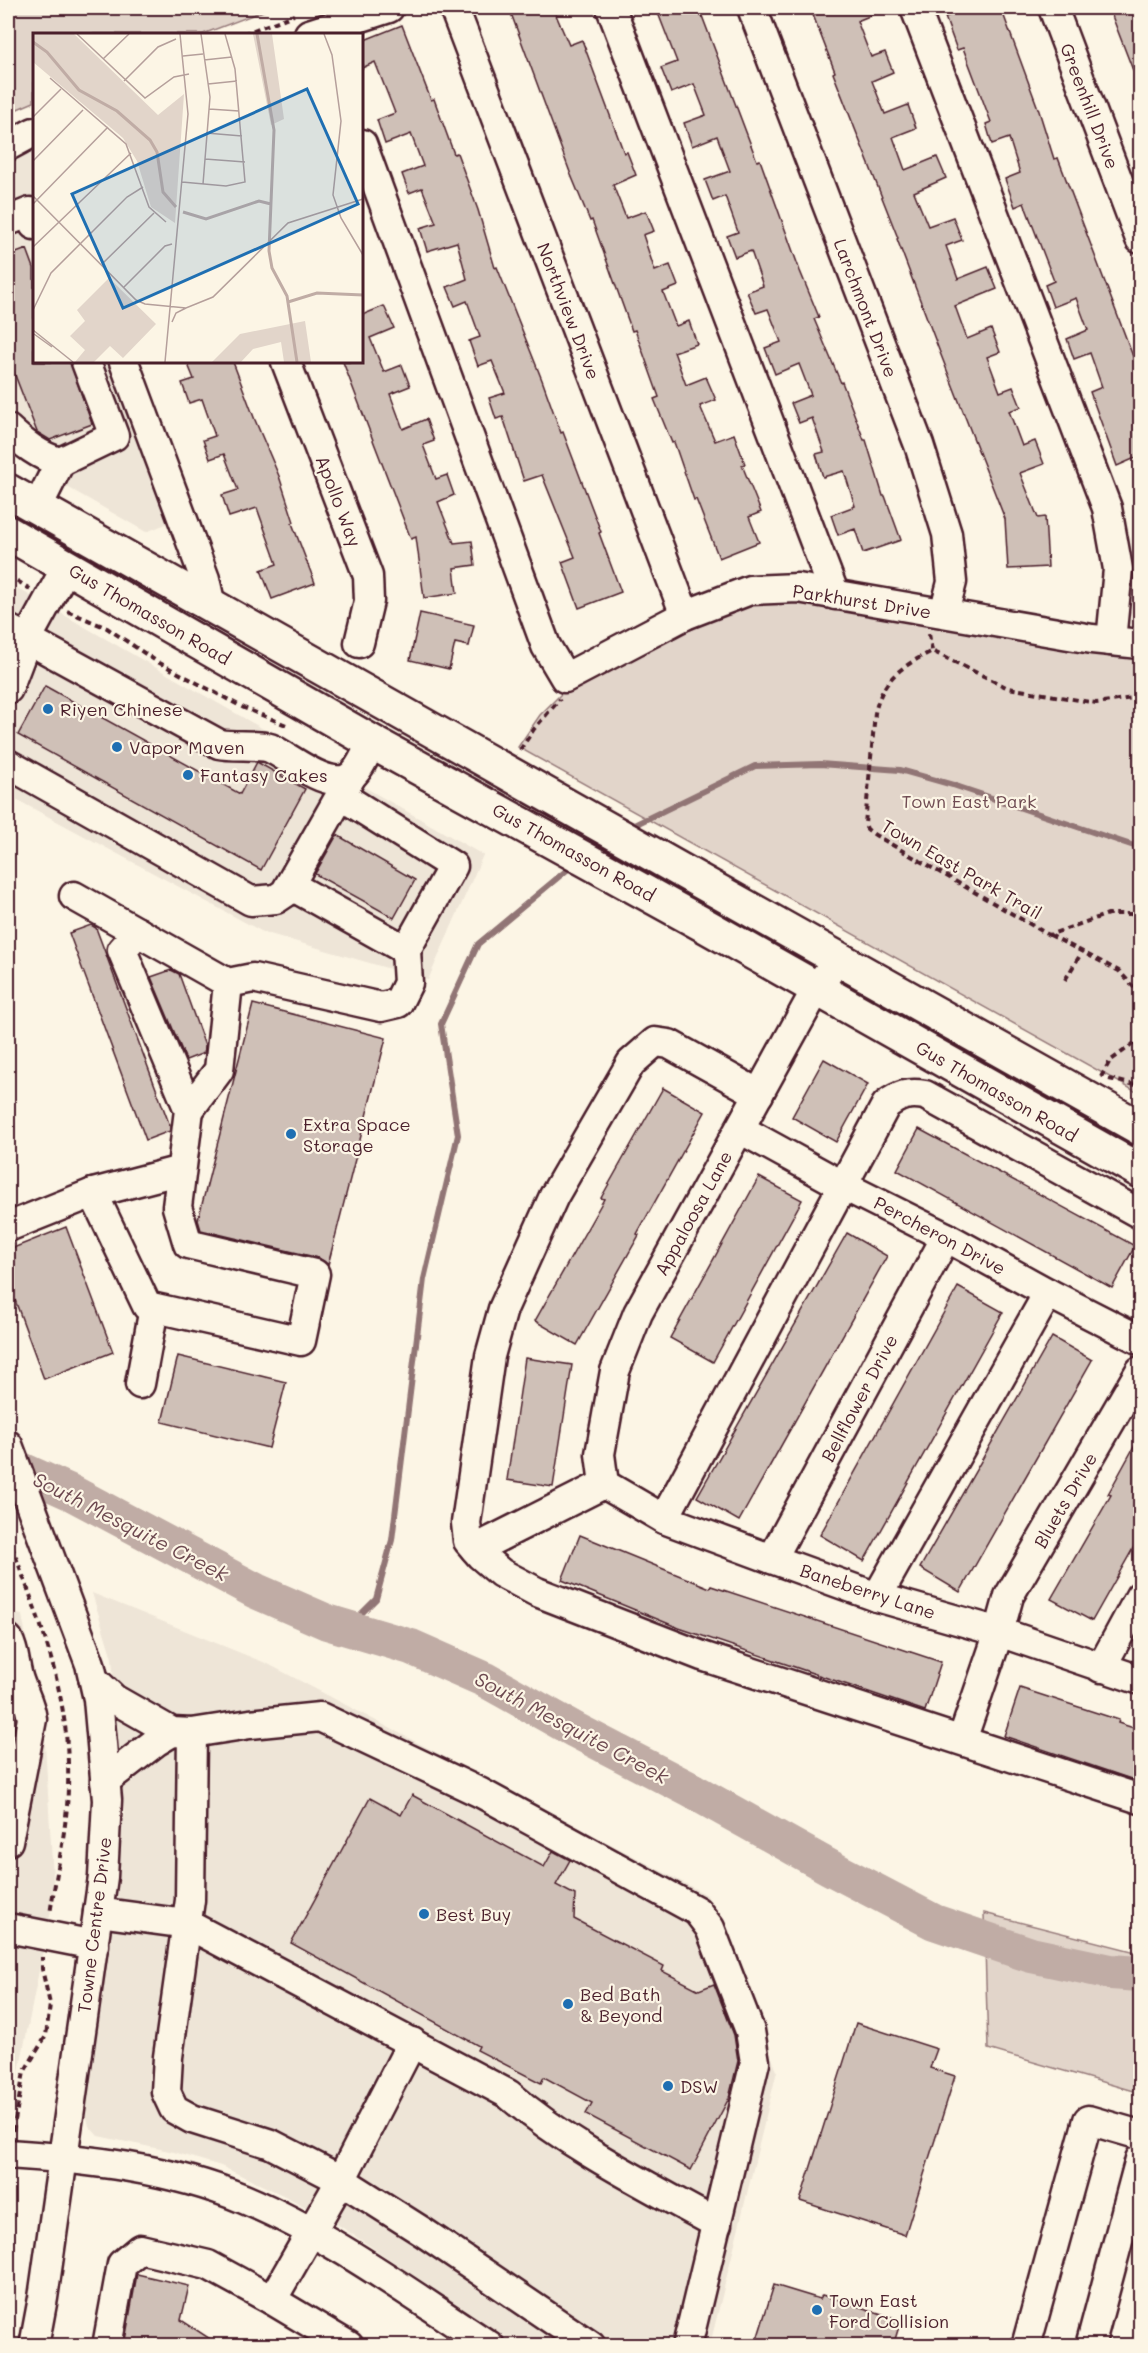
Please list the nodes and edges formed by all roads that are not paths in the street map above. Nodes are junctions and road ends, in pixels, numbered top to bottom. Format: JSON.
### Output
{"nodes":[{"id":1,"x":389,"y":8,"type":"edge"},
{"id":2,"x":454,"y":8,"type":"edge"},
{"id":3,"x":611,"y":8,"type":"edge"},
{"id":4,"x":752,"y":8,"type":"edge"},
{"id":5,"x":915,"y":8,"type":"edge"},
{"id":6,"x":1053,"y":8,"type":"edge"},
{"id":7,"x":345,"y":15,"type":"edge"},
{"id":8,"x":312,"y":28,"type":"edge"},
{"id":9,"x":33,"y":133,"type":"edge"},
{"id":10,"x":8,"y":146,"type":"edge"},
{"id":11,"x":363,"y":147,"type":"edge"},
{"id":12,"x":8,"y":221,"type":"edge"},
{"id":13,"x":33,"y":222,"type":"edge"},
{"id":14,"x":1140,"y":239,"type":"edge"},
{"id":15,"x":86,"y":363,"type":"edge"},
{"id":16,"x":124,"y":363,"type":"edge"},
{"id":17,"x":286,"y":363,"type":"edge"},
{"id":18,"x":8,"y":429,"type":"edge"},
{"id":19,"x":60,"y":462,"type":"junction"},
{"id":20,"x":8,"y":491,"type":"edge"},
{"id":21,"x":37,"y":508,"type":"junction"},
{"id":22,"x":8,"y":532,"type":"edge"},
{"id":23,"x":67,"y":566,"type":"junction"},
{"id":24,"x":835,"y":595,"type":"junction"},
{"id":25,"x":211,"y":606,"type":"junction"},
{"id":26,"x":944,"y":613,"type":"junction"},
{"id":27,"x":685,"y":615,"type":"junction"},
{"id":28,"x":17,"y":634,"type":"edge"},
{"id":29,"x":193,"y":639,"type":"junction"},
{"id":30,"x":1111,"y":641,"type":"junction"},
{"id":31,"x":359,"y":643,"type":"dead end"},
{"id":32,"x":1140,"y":644,"type":"edge"},
{"id":33,"x":8,"y":689,"type":"edge"},
{"id":34,"x":372,"y":742,"type":"junction"},
{"id":35,"x":8,"y":764,"type":"edge"},
{"id":36,"x":345,"y":786,"type":"junction"},
{"id":37,"x":290,"y":885,"type":"junction"},
{"id":38,"x":74,"y":896,"type":"dead end"},
{"id":39,"x":138,"y":932,"type":"junction"},
{"id":40,"x":406,"y":950,"type":"junction"},
{"id":41,"x":837,"y":960,"type":"junction"},
{"id":42,"x":228,"y":983,"type":"junction"},
{"id":43,"x":817,"y":988,"type":"junction"},
{"id":44,"x":759,"y":1094,"type":"junction"},
{"id":45,"x":189,"y":1110,"type":"junction"},
{"id":46,"x":1140,"y":1128,"type":"edge"},
{"id":47,"x":740,"y":1129,"type":"junction"},
{"id":48,"x":182,"y":1170,"type":"junction"},
{"id":49,"x":1140,"y":1171,"type":"edge"},
{"id":50,"x":842,"y":1185,"type":"junction"},
{"id":51,"x":93,"y":1193,"type":"junction"},
{"id":52,"x":1140,"y":1214,"type":"edge"},
{"id":53,"x":8,"y":1227,"type":"edge"},
{"id":54,"x":946,"y":1237,"type":"junction"},
{"id":55,"x":1048,"y":1293,"type":"junction"},
{"id":56,"x":154,"y":1308,"type":"junction"},
{"id":57,"x":1139,"y":1336,"type":"edge"},
{"id":58,"x":1140,"y":1371,"type":"edge"},
{"id":59,"x":140,"y":1384,"type":"dead end"},
{"id":60,"x":8,"y":1445,"type":"edge"},
{"id":61,"x":604,"y":1484,"type":"junction"},
{"id":62,"x":664,"y":1519,"type":"junction"},
{"id":63,"x":475,"y":1550,"type":"junction"},
{"id":64,"x":772,"y":1559,"type":"junction"},
{"id":65,"x":877,"y":1596,"type":"junction"},
{"id":66,"x":1140,"y":1596,"type":"edge"},
{"id":67,"x":999,"y":1632,"type":"junction"},
{"id":68,"x":8,"y":1639,"type":"edge"},
{"id":69,"x":1101,"y":1668,"type":"junction"},
{"id":70,"x":92,"y":1672,"type":"junction"},
{"id":71,"x":1140,"y":1680,"type":"edge"},
{"id":72,"x":182,"y":1732,"type":"junction"},
{"id":73,"x":962,"y":1740,"type":"junction"},
{"id":74,"x":105,"y":1781,"type":"junction"},
{"id":75,"x":1140,"y":1799,"type":"edge"},
{"id":76,"x":8,"y":1841,"type":"edge"},
{"id":77,"x":98,"y":1912,"type":"junction"},
{"id":78,"x":187,"y":1924,"type":"junction"},
{"id":79,"x":20,"y":1929,"type":"edge"},
{"id":80,"x":94,"y":1945,"type":"junction"},
{"id":81,"x":412,"y":2042,"type":"junction"},
{"id":82,"x":1140,"y":2135,"type":"edge"},
{"id":83,"x":10,"y":2142,"type":"edge"},
{"id":84,"x":63,"y":2158,"type":"junction"},
{"id":85,"x":1140,"y":2159,"type":"edge"},
{"id":86,"x":341,"y":2180,"type":"junction"},
{"id":87,"x":717,"y":2224,"type":"junction"},
{"id":88,"x":312,"y":2233,"type":"junction"},
{"id":89,"x":272,"y":2300,"type":"junction"},
{"id":90,"x":34,"y":2346,"type":"edge"},
{"id":91,"x":107,"y":2346,"type":"edge"},
{"id":92,"x":349,"y":2346,"type":"edge"},
{"id":93,"x":490,"y":2346,"type":"edge"},
{"id":94,"x":591,"y":2346,"type":"edge"},
{"id":95,"x":687,"y":2346,"type":"edge"},
{"id":96,"x":1026,"y":2346,"type":"edge"},
{"id":97,"x":1090,"y":2346,"type":"edge"}],
"edges":[{"from":1,"to":7,"type":"street"},
{"from":2,"to":27,"type":"street","name":"Northview Drive"},
{"from":3,"to":24,"type":"street"},
{"from":4,"to":26,"type":"street","name":"Larchmont Drive"},
{"from":5,"to":30,"type":"street"},
{"from":6,"to":14,"type":"street","name":"Greenhill Drive"},
{"from":7,"to":8,"type":"street"},
{"from":9,"to":10,"type":"street"},
{"from":11,"to":27,"type":"street","name":"Parkhurst Drive"},
{"from":12,"to":13,"type":"street"},
{"from":15,"to":19,"type":"street"},
{"from":16,"to":25,"type":"street"},
{"from":17,"to":31,"type":"street","name":"Apollo Way"},
{"from":18,"to":19,"type":"street"},
{"from":19,"to":21,"type":"street"},
{"from":20,"to":21,"type":"main road","name":"Gus Thomasson Road"},
{"from":21,"to":25,"type":"main road","name":"Gus Thomasson Road"},
{"from":22,"to":23,"type":"main road","name":"Gus Thomasson Road"},
{"from":23,"to":28,"type":"street"},
{"from":23,"to":29,"type":"main road","name":"Gus Thomasson Road"},
{"from":24,"to":26,"type":"street","name":"Parkhurst Drive"},
{"from":24,"to":27,"type":"street","name":"Parkhurst Drive"},
{"from":25,"to":29,"type":"main road"},
{"from":25,"to":41,"type":"main road","name":"Gus Thomasson Road"},
{"from":26,"to":30,"type":"street","name":"Parkhurst Drive"},
{"from":28,"to":33,"type":"street"},
{"from":28,"to":36,"type":"street"},
{"from":29,"to":34,"type":"main road","name":"Gus Thomasson Road"},
{"from":30,"to":32,"type":"street","name":"Parkhurst Drive"},
{"from":34,"to":36,"type":"street"},
{"from":34,"to":43,"type":"main road","name":"Gus Thomasson Road"},
{"from":35,"to":37,"type":"street"},
{"from":36,"to":37,"type":"street"},
{"from":36,"to":40,"type":"street"},
{"from":37,"to":40,"type":"street"},
{"from":38,"to":39,"type":"street"},
{"from":39,"to":42,"type":"street"},
{"from":39,"to":45,"type":"street"},
{"from":40,"to":42,"type":"street"},
{"from":41,"to":43,"type":"street","name":"Appaloosa Lane"},
{"from":41,"to":46,"type":"main road","name":"Gus Thomasson Road"},
{"from":42,"to":45,"type":"street"},
{"from":43,"to":44,"type":"street","name":"Appaloosa Lane"},
{"from":43,"to":49,"type":"main road","name":"Gus Thomasson Road"},
{"from":44,"to":47,"type":"street","name":"Appaloosa Lane"},
{"from":44,"to":63,"type":"street"},
{"from":45,"to":48,"type":"street"},
{"from":47,"to":50,"type":"street","name":"Percheron Drive"},
{"from":47,"to":61,"type":"street","name":"Appaloosa Lane"},
{"from":48,"to":51,"type":"street"},
{"from":48,"to":56,"type":"street"},
{"from":50,"to":52,"type":"street"},
{"from":50,"to":54,"type":"street","name":"Percheron Drive"},
{"from":50,"to":62,"type":"street"},
{"from":51,"to":53,"type":"street"},
{"from":51,"to":56,"type":"street"},
{"from":54,"to":55,"type":"street","name":"Percheron Drive"},
{"from":54,"to":64,"type":"street","name":"Bellflower Drive"},
{"from":55,"to":57,"type":"street","name":"Percheron Drive"},
{"from":55,"to":65,"type":"street"},
{"from":56,"to":59,"type":"street"},
{"from":58,"to":67,"type":"street","name":"Bluets Drive"},
{"from":60,"to":70,"type":"street","name":"Towne Centre Drive"},
{"from":61,"to":62,"type":"street","name":"Baneberry Lane"},
{"from":61,"to":63,"type":"street"},
{"from":62,"to":64,"type":"street","name":"Baneberry Lane"},
{"from":63,"to":73,"type":"street"},
{"from":64,"to":65,"type":"street","name":"Baneberry Lane"},
{"from":65,"to":67,"type":"street","name":"Baneberry Lane"},
{"from":66,"to":69,"type":"street"},
{"from":67,"to":69,"type":"street","name":"Baneberry Lane"},
{"from":67,"to":73,"type":"street","name":"Bluets Drive"},
{"from":68,"to":76,"type":"street"},
{"from":69,"to":71,"type":"street","name":"Baneberry Lane"},
{"from":70,"to":72,"type":"street"},
{"from":70,"to":74,"type":"street","name":"Towne Centre Drive"},
{"from":72,"to":74,"type":"street"},
{"from":72,"to":78,"type":"street"},
{"from":72,"to":87,"type":"street"},
{"from":73,"to":75,"type":"street"},
{"from":74,"to":77,"type":"street","name":"Towne Centre Drive"},
{"from":77,"to":78,"type":"street"},
{"from":77,"to":80,"type":"street","name":"Towne Centre Drive"},
{"from":78,"to":81,"type":"street"},
{"from":78,"to":86,"type":"street"},
{"from":79,"to":80,"type":"street"},
{"from":80,"to":84,"type":"street","name":"Towne Centre Drive"},
{"from":81,"to":86,"type":"street"},
{"from":81,"to":87,"type":"street"},
{"from":82,"to":96,"type":"street"},
{"from":83,"to":84,"type":"street"},
{"from":84,"to":88,"type":"street"},
{"from":84,"to":90,"type":"street","name":"Towne Centre Drive"},
{"from":85,"to":97,"type":"street"},
{"from":86,"to":88,"type":"street"},
{"from":86,"to":94,"type":"street"},
{"from":87,"to":95,"type":"street"},
{"from":88,"to":89,"type":"street"},
{"from":88,"to":93,"type":"street"},
{"from":89,"to":91,"type":"street"},
{"from":89,"to":92,"type":"street"}]}
